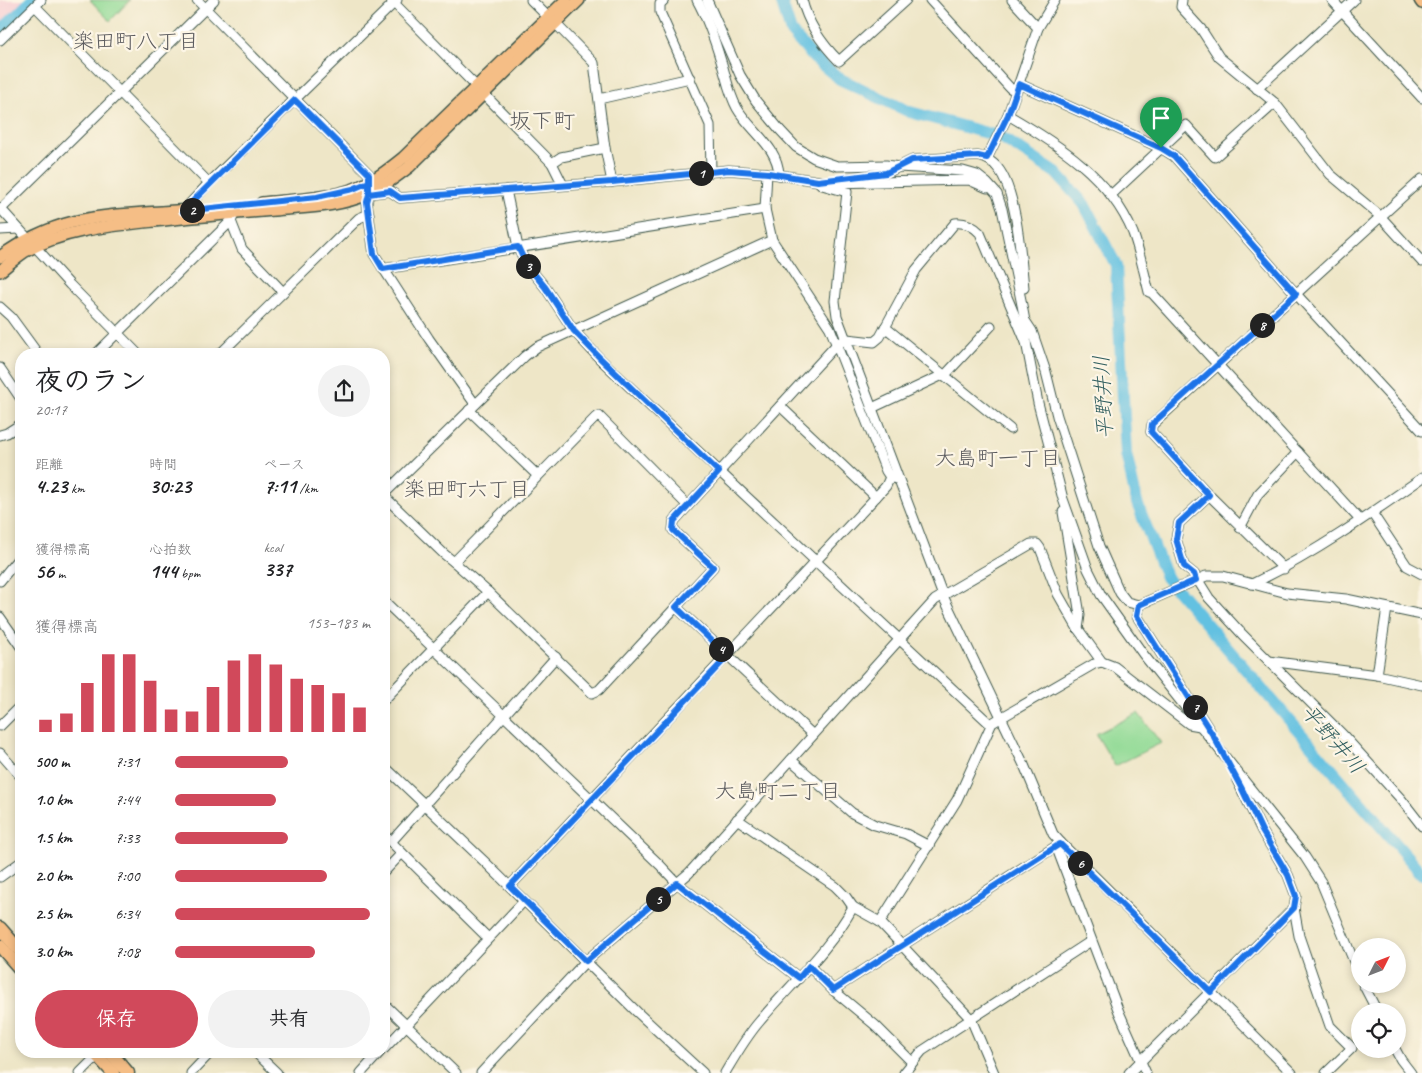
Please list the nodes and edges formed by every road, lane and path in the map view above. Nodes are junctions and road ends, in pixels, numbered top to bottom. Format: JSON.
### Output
{"nodes":[{"id":1,"x":197,"y":0,"type":"edge"},
{"id":2,"x":214,"y":0,"type":"edge"},
{"id":3,"x":531,"y":0,"type":"edge"},
{"id":4,"x":566,"y":0,"type":"edge"},
{"id":5,"x":578,"y":0,"type":"edge"},
{"id":6,"x":664,"y":0,"type":"edge"},
{"id":7,"x":697,"y":0,"type":"edge"},
{"id":8,"x":707,"y":0,"type":"edge"},
{"id":9,"x":802,"y":0,"type":"edge"},
{"id":10,"x":906,"y":0,"type":"edge"},
{"id":11,"x":930,"y":0,"type":"edge"},
{"id":12,"x":1012,"y":0,"type":"edge"},
{"id":13,"x":1055,"y":0,"type":"edge"},
{"id":14,"x":1182,"y":0,"type":"edge"},
{"id":15,"x":1332,"y":0,"type":"edge"},
{"id":16,"x":1354,"y":0,"type":"edge"},
{"id":17,"x":394,"y":1,"type":"edge"},
{"id":18,"x":38,"y":3,"type":"edge"},
{"id":19,"x":206,"y":9,"type":"junction"},
{"id":20,"x":1342,"y":11,"type":"junction"},
{"id":21,"x":552,"y":20,"type":"junction"},
{"id":22,"x":1038,"y":28,"type":"junction"},
{"id":23,"x":0,"y":40,"type":"edge"},
{"id":24,"x":690,"y":78,"type":"junction"},
{"id":25,"x":1018,"y":88,"type":"junction"},
{"id":26,"x":1257,"y":89,"type":"junction"},
{"id":27,"x":480,"y":90,"type":"junction"},
{"id":28,"x":120,"y":92,"type":"junction"},
{"id":29,"x":1422,"y":98,"type":"edge"},
{"id":30,"x":599,"y":99,"type":"junction"},
{"id":31,"x":295,"y":100,"type":"junction"},
{"id":32,"x":1275,"y":104,"type":"junction"},
{"id":33,"x":1007,"y":117,"type":"junction"},
{"id":34,"x":605,"y":148,"type":"junction"},
{"id":35,"x":1161,"y":148,"type":"junction"},
{"id":36,"x":988,"y":156,"type":"junction"},
{"id":37,"x":552,"y":163,"type":"junction"},
{"id":38,"x":899,"y":167,"type":"junction"},
{"id":39,"x":711,"y":172,"type":"junction"},
{"id":40,"x":768,"y":173,"type":"junction"},
{"id":41,"x":779,"y":174,"type":"junction"},
{"id":42,"x":1422,"y":179,"type":"edge"},
{"id":43,"x":818,"y":181,"type":"junction"},
{"id":44,"x":612,"y":182,"type":"junction"},
{"id":45,"x":209,"y":183,"type":"junction"},
{"id":46,"x":563,"y":185,"type":"junction"},
{"id":47,"x":369,"y":188,"type":"junction"},
{"id":48,"x":506,"y":190,"type":"junction"},
{"id":49,"x":997,"y":194,"type":"junction"},
{"id":50,"x":1111,"y":195,"type":"junction"},
{"id":51,"x":0,"y":208,"type":"edge"},
{"id":52,"x":766,"y":209,"type":"junction"},
{"id":53,"x":183,"y":211,"type":"junction"},
{"id":54,"x":368,"y":214,"type":"junction"},
{"id":55,"x":1380,"y":216,"type":"junction"},
{"id":56,"x":233,"y":217,"type":"junction"},
{"id":57,"x":18,"y":229,"type":"junction"},
{"id":58,"x":0,"y":230,"type":"edge"},
{"id":59,"x":772,"y":240,"type":"junction"},
{"id":60,"x":31,"y":243,"type":"junction"},
{"id":61,"x":518,"y":247,"type":"junction"},
{"id":62,"x":0,"y":257,"type":"edge"},
{"id":63,"x":1422,"y":262,"type":"edge"},
{"id":64,"x":383,"y":269,"type":"junction"},
{"id":65,"x":0,"y":271,"type":"edge"},
{"id":66,"x":283,"y":292,"type":"junction"},
{"id":67,"x":1296,"y":294,"type":"junction"},
{"id":68,"x":1021,"y":300,"type":"junction"},
{"id":69,"x":0,"y":307,"type":"edge"},
{"id":70,"x":1025,"y":321,"type":"junction"},
{"id":71,"x":885,"y":326,"type":"junction"},
{"id":72,"x":991,"y":326,"type":"dead end"},
{"id":73,"x":574,"y":331,"type":"junction"},
{"id":74,"x":117,"y":332,"type":"junction"},
{"id":75,"x":847,"y":339,"type":"junction"},
{"id":76,"x":1026,"y":342,"type":"junction"},
{"id":77,"x":837,"y":344,"type":"junction"},
{"id":78,"x":34,"y":348,"type":"edge"},
{"id":79,"x":102,"y":348,"type":"edge"},
{"id":80,"x":132,"y":348,"type":"edge"},
{"id":81,"x":226,"y":348,"type":"edge"},
{"id":82,"x":1219,"y":365,"type":"junction"},
{"id":83,"x":0,"y":368,"type":"edge"},
{"id":84,"x":944,"y":375,"type":"junction"},
{"id":85,"x":15,"y":390,"type":"edge"},
{"id":86,"x":780,"y":406,"type":"junction"},
{"id":87,"x":472,"y":407,"type":"junction"},
{"id":88,"x":872,"y":408,"type":"junction"},
{"id":89,"x":15,"y":427,"type":"edge"},
{"id":90,"x":1010,"y":429,"type":"dead end"},
{"id":91,"x":1422,"y":431,"type":"edge"},
{"id":92,"x":0,"y":435,"type":"edge"},
{"id":93,"x":1298,"y":452,"type":"junction"},
{"id":94,"x":719,"y":472,"type":"junction"},
{"id":95,"x":538,"y":475,"type":"junction"},
{"id":96,"x":894,"y":478,"type":"junction"},
{"id":97,"x":1422,"y":478,"type":"edge"},
{"id":98,"x":390,"y":489,"type":"edge"},
{"id":99,"x":1209,"y":495,"type":"junction"},
{"id":100,"x":876,"y":497,"type":"junction"},
{"id":101,"x":1063,"y":499,"type":"junction"},
{"id":102,"x":390,"y":501,"type":"edge"},
{"id":103,"x":688,"y":506,"type":"junction"},
{"id":104,"x":1372,"y":513,"type":"junction"},
{"id":105,"x":1360,"y":520,"type":"junction"},
{"id":106,"x":1240,"y":528,"type":"junction"},
{"id":107,"x":816,"y":561,"type":"junction"},
{"id":108,"x":15,"y":562,"type":"edge"},
{"id":109,"x":454,"y":562,"type":"junction"},
{"id":110,"x":1284,"y":569,"type":"junction"},
{"id":111,"x":1422,"y":574,"type":"edge"},
{"id":112,"x":1193,"y":581,"type":"junction"},
{"id":113,"x":0,"y":582,"type":"edge"},
{"id":114,"x":1252,"y":584,"type":"junction"},
{"id":115,"x":488,"y":592,"type":"junction"},
{"id":116,"x":943,"y":596,"type":"junction"},
{"id":117,"x":1139,"y":605,"type":"junction"},
{"id":118,"x":390,"y":607,"type":"edge"},
{"id":119,"x":676,"y":607,"type":"junction"},
{"id":120,"x":1387,"y":608,"type":"junction"},
{"id":121,"x":1422,"y":615,"type":"edge"},
{"id":122,"x":0,"y":617,"type":"edge"},
{"id":123,"x":1078,"y":629,"type":"junction"},
{"id":124,"x":15,"y":639,"type":"edge"},
{"id":125,"x":900,"y":640,"type":"junction"},
{"id":126,"x":433,"y":648,"type":"junction"},
{"id":127,"x":728,"y":656,"type":"junction"},
{"id":128,"x":556,"y":657,"type":"junction"},
{"id":129,"x":1268,"y":661,"type":"junction"},
{"id":130,"x":1102,"y":662,"type":"junction"},
{"id":131,"x":1377,"y":674,"type":"junction"},
{"id":132,"x":1422,"y":685,"type":"edge"},
{"id":133,"x":390,"y":694,"type":"edge"},
{"id":134,"x":15,"y":711,"type":"edge"},
{"id":135,"x":504,"y":716,"type":"junction"},
{"id":136,"x":1000,"y":718,"type":"junction"},
{"id":137,"x":992,"y":723,"type":"junction"},
{"id":138,"x":0,"y":726,"type":"edge"},
{"id":139,"x":1200,"y":726,"type":"junction"},
{"id":140,"x":813,"y":735,"type":"junction"},
{"id":141,"x":0,"y":753,"type":"edge"},
{"id":142,"x":1223,"y":756,"type":"junction"},
{"id":143,"x":791,"y":760,"type":"junction"},
{"id":144,"x":15,"y":769,"type":"edge"},
{"id":145,"x":390,"y":772,"type":"edge"},
{"id":146,"x":592,"y":801,"type":"junction"},
{"id":147,"x":425,"y":806,"type":"junction"},
{"id":148,"x":737,"y":819,"type":"junction"},
{"id":149,"x":1422,"y":826,"type":"edge"},
{"id":150,"x":391,"y":842,"type":"joint"},
{"id":151,"x":1058,"y":845,"type":"junction"},
{"id":152,"x":929,"y":846,"type":"junction"},
{"id":153,"x":402,"y":853,"type":"junction"},
{"id":154,"x":15,"y":866,"type":"edge"},
{"id":155,"x":390,"y":866,"type":"edge"},
{"id":156,"x":0,"y":877,"type":"edge"},
{"id":157,"x":677,"y":883,"type":"junction"},
{"id":158,"x":510,"y":886,"type":"junction"},
{"id":159,"x":524,"y":901,"type":"junction"},
{"id":160,"x":853,"y":907,"type":"junction"},
{"id":161,"x":1294,"y":908,"type":"junction"},
{"id":162,"x":880,"y":922,"type":"junction"},
{"id":163,"x":0,"y":928,"type":"edge"},
{"id":164,"x":488,"y":938,"type":"junction"},
{"id":165,"x":1092,"y":941,"type":"junction"},
{"id":166,"x":15,"y":945,"type":"edge"},
{"id":167,"x":0,"y":946,"type":"edge"},
{"id":168,"x":904,"y":946,"type":"junction"},
{"id":169,"x":1351,"y":954,"type":"edge"},
{"id":170,"x":586,"y":961,"type":"junction"},
{"id":171,"x":15,"y":963,"type":"edge"},
{"id":172,"x":809,"y":966,"type":"junction"},
{"id":173,"x":799,"y":978,"type":"junction"},
{"id":174,"x":833,"y":990,"type":"junction"},
{"id":175,"x":1211,"y":992,"type":"junction"},
{"id":176,"x":390,"y":1010,"type":"edge"},
{"id":177,"x":971,"y":1019,"type":"junction"},
{"id":178,"x":406,"y":1025,"type":"junction"},
{"id":179,"x":390,"y":1042,"type":"edge"},
{"id":180,"x":95,"y":1058,"type":"edge"},
{"id":181,"x":103,"y":1058,"type":"edge"},
{"id":182,"x":107,"y":1058,"type":"edge"},
{"id":183,"x":205,"y":1058,"type":"edge"},
{"id":184,"x":261,"y":1058,"type":"edge"},
{"id":185,"x":375,"y":1058,"type":"edge"},
{"id":186,"x":1400,"y":1058,"type":"edge"},
{"id":187,"x":912,"y":1062,"type":"junction"},
{"id":188,"x":1141,"y":1062,"type":"junction"},
{"id":189,"x":1409,"y":1072,"type":"edge"},
{"id":190,"x":80,"y":1073,"type":"edge"},
{"id":191,"x":113,"y":1073,"type":"edge"},
{"id":192,"x":128,"y":1073,"type":"edge"},
{"id":193,"x":191,"y":1073,"type":"edge"},
{"id":194,"x":277,"y":1073,"type":"edge"},
{"id":195,"x":361,"y":1073,"type":"edge"},
{"id":196,"x":456,"y":1073,"type":"edge"},
{"id":197,"x":481,"y":1073,"type":"edge"},
{"id":198,"x":704,"y":1073,"type":"edge"},
{"id":199,"x":725,"y":1073,"type":"edge"},
{"id":200,"x":904,"y":1073,"type":"edge"},
{"id":201,"x":994,"y":1073,"type":"edge"},
{"id":202,"x":1129,"y":1073,"type":"edge"},
{"id":203,"x":1146,"y":1073,"type":"edge"},
{"id":204,"x":1292,"y":1073,"type":"edge"},
{"id":205,"x":1326,"y":1073,"type":"edge"}],
"edges":[{"from":1,"to":19,"type":"street"},
{"from":2,"to":19,"type":"street"},
{"from":3,"to":21,"type":"street"},
{"from":4,"to":21,"type":"main road"},
{"from":5,"to":21,"type":"main road"},
{"from":6,"to":24,"type":"street"},
{"from":7,"to":41,"type":"street"},
{"from":8,"to":38,"type":"street"},
{"from":9,"to":10,"type":"street"},
{"from":11,"to":25,"type":"street"},
{"from":12,"to":22,"type":"street"},
{"from":13,"to":22,"type":"street"},
{"from":14,"to":26,"type":"street"},
{"from":15,"to":20,"type":"street"},
{"from":16,"to":20,"type":"street"},
{"from":17,"to":27,"type":"street"},
{"from":17,"to":31,"type":"street"},
{"from":18,"to":23,"type":"street"},
{"from":18,"to":28,"type":"street"},
{"from":19,"to":28,"type":"street"},
{"from":19,"to":31,"type":"street"},
{"from":20,"to":26,"type":"street"},
{"from":20,"to":29,"type":"street"},
{"from":21,"to":27,"type":"main road"},
{"from":21,"to":30,"type":"street"},
{"from":22,"to":25,"type":"street"},
{"from":24,"to":30,"type":"street"},
{"from":24,"to":39,"type":"street"},
{"from":25,"to":33,"type":"street"},
{"from":25,"to":35,"type":"street"},
{"from":26,"to":32,"type":"street"},
{"from":27,"to":37,"type":"street"},
{"from":27,"to":47,"type":"main road"},
{"from":28,"to":45,"type":"street"},
{"from":28,"to":51,"type":"street"},
{"from":30,"to":34,"type":"street"},
{"from":31,"to":45,"type":"street"},
{"from":31,"to":47,"type":"street"},
{"from":32,"to":35,"type":"street"},
{"from":32,"to":55,"type":"street"},
{"from":33,"to":36,"type":"street"},
{"from":33,"to":50,"type":"street"},
{"from":34,"to":37,"type":"street"},
{"from":34,"to":44,"type":"street"},
{"from":35,"to":50,"type":"street"},
{"from":35,"to":67,"type":"street"},
{"from":36,"to":38,"type":"street"},
{"from":36,"to":68,"type":"street"},
{"from":37,"to":46,"type":"street"},
{"from":38,"to":43,"type":"street"},
{"from":38,"to":49,"type":"street"},
{"from":39,"to":40,"type":"street"},
{"from":39,"to":44,"type":"street"},
{"from":40,"to":41,"type":"street"},
{"from":40,"to":52,"type":"street"},
{"from":41,"to":43,"type":"street"},
{"from":42,"to":55,"type":"street"},
{"from":43,"to":49,"type":"street"},
{"from":43,"to":75,"type":"street"},
{"from":44,"to":46,"type":"street"},
{"from":45,"to":53,"type":"street"},
{"from":46,"to":48,"type":"street"},
{"from":47,"to":48,"type":"street"},
{"from":47,"to":53,"type":"main road"},
{"from":47,"to":54,"type":"street"},
{"from":47,"to":56,"type":"main road"},
{"from":48,"to":61,"type":"street"},
{"from":49,"to":68,"type":"street"},
{"from":50,"to":82,"type":"street"},
{"from":51,"to":57,"type":"street"},
{"from":52,"to":59,"type":"street"},
{"from":52,"to":61,"type":"street"},
{"from":53,"to":60,"type":"main road"},
{"from":54,"to":64,"type":"street"},
{"from":54,"to":66,"type":"street"},
{"from":55,"to":63,"type":"street"},
{"from":55,"to":67,"type":"street"},
{"from":56,"to":60,"type":"main road"},
{"from":56,"to":66,"type":"street"},
{"from":56,"to":74,"type":"street"},
{"from":57,"to":58,"type":"street"},
{"from":57,"to":60,"type":"street"},
{"from":59,"to":73,"type":"street"},
{"from":59,"to":77,"type":"street"},
{"from":60,"to":62,"type":"main road"},
{"from":60,"to":65,"type":"main road"},
{"from":60,"to":74,"type":"street"},
{"from":61,"to":64,"type":"street"},
{"from":61,"to":73,"type":"street"},
{"from":64,"to":87,"type":"street"},
{"from":66,"to":81,"type":"street"},
{"from":67,"to":82,"type":"street"},
{"from":67,"to":91,"type":"street"},
{"from":68,"to":70,"type":"street"},
{"from":69,"to":78,"type":"street"},
{"from":70,"to":76,"type":"street"},
{"from":70,"to":117,"type":"street"},
{"from":71,"to":75,"type":"street"},
{"from":71,"to":76,"type":"street"},
{"from":71,"to":84,"type":"street"},
{"from":72,"to":84,"type":"street"},
{"from":73,"to":87,"type":"street"},
{"from":73,"to":94,"type":"street"},
{"from":74,"to":79,"type":"street"},
{"from":74,"to":80,"type":"street"},
{"from":75,"to":77,"type":"street"},
{"from":75,"to":88,"type":"street"},
{"from":76,"to":101,"type":"street"},
{"from":77,"to":86,"type":"street"},
{"from":77,"to":96,"type":"street"},
{"from":82,"to":93,"type":"street"},
{"from":82,"to":99,"type":"street"},
{"from":83,"to":85,"type":"street"},
{"from":84,"to":88,"type":"street"},
{"from":84,"to":90,"type":"street"},
{"from":86,"to":94,"type":"street"},
{"from":86,"to":100,"type":"street"},
{"from":87,"to":95,"type":"street"},
{"from":87,"to":98,"type":"street"},
{"from":88,"to":96,"type":"street"},
{"from":89,"to":92,"type":"street"},
{"from":93,"to":105,"type":"street"},
{"from":93,"to":106,"type":"street"},
{"from":94,"to":103,"type":"street"},
{"from":94,"to":107,"type":"street"},
{"from":95,"to":103,"type":"street"},
{"from":95,"to":109,"type":"street"},
{"from":96,"to":100,"type":"street"},
{"from":96,"to":116,"type":"street"},
{"from":97,"to":104,"type":"street"},
{"from":99,"to":106,"type":"street"},
{"from":99,"to":112,"type":"street"},
{"from":100,"to":107,"type":"street"},
{"from":101,"to":123,"type":"street"},
{"from":101,"to":139,"type":"street"},
{"from":102,"to":109,"type":"street"},
{"from":103,"to":119,"type":"street"},
{"from":104,"to":105,"type":"street"},
{"from":104,"to":111,"type":"street"},
{"from":105,"to":110,"type":"street"},
{"from":106,"to":110,"type":"street"},
{"from":107,"to":125,"type":"street"},
{"from":107,"to":127,"type":"street"},
{"from":108,"to":113,"type":"street"},
{"from":109,"to":115,"type":"street"},
{"from":110,"to":114,"type":"street"},
{"from":112,"to":114,"type":"street"},
{"from":112,"to":117,"type":"street"},
{"from":112,"to":129,"type":"street"},
{"from":114,"to":120,"type":"street"},
{"from":115,"to":126,"type":"street"},
{"from":115,"to":128,"type":"street"},
{"from":116,"to":123,"type":"street"},
{"from":116,"to":125,"type":"street"},
{"from":116,"to":136,"type":"street"},
{"from":117,"to":142,"type":"street"},
{"from":118,"to":126,"type":"street"},
{"from":119,"to":127,"type":"street"},
{"from":119,"to":128,"type":"street"},
{"from":120,"to":121,"type":"street"},
{"from":120,"to":131,"type":"street"},
{"from":122,"to":124,"type":"street"},
{"from":123,"to":130,"type":"street"},
{"from":125,"to":137,"type":"street"},
{"from":125,"to":140,"type":"street"},
{"from":126,"to":133,"type":"street"},
{"from":126,"to":135,"type":"street"},
{"from":127,"to":140,"type":"street"},
{"from":127,"to":146,"type":"street"},
{"from":128,"to":135,"type":"street"},
{"from":129,"to":131,"type":"street"},
{"from":129,"to":149,"type":"street"},
{"from":130,"to":136,"type":"street"},
{"from":130,"to":139,"type":"street"},
{"from":131,"to":132,"type":"street"},
{"from":134,"to":138,"type":"street"},
{"from":135,"to":146,"type":"street"},
{"from":135,"to":147,"type":"street"},
{"from":136,"to":137,"type":"street"},
{"from":136,"to":151,"type":"street"},
{"from":137,"to":152,"type":"street"},
{"from":139,"to":142,"type":"street"},
{"from":140,"to":143,"type":"street"},
{"from":141,"to":144,"type":"street"},
{"from":142,"to":161,"type":"street"},
{"from":142,"to":169,"type":"street"},
{"from":143,"to":148,"type":"street"},
{"from":143,"to":152,"type":"street"},
{"from":145,"to":147,"type":"street"},
{"from":146,"to":157,"type":"street"},
{"from":146,"to":158,"type":"street"},
{"from":147,"to":150,"type":"street"},
{"from":147,"to":158,"type":"street"},
{"from":148,"to":157,"type":"street"},
{"from":148,"to":160,"type":"street"},
{"from":150,"to":153,"type":"street"},
{"from":151,"to":165,"type":"street"},
{"from":151,"to":168,"type":"street"},
{"from":151,"to":175,"type":"street"},
{"from":152,"to":162,"type":"street"},
{"from":153,"to":155,"type":"street"},
{"from":153,"to":164,"type":"street"},
{"from":154,"to":156,"type":"street"},
{"from":157,"to":170,"type":"street"},
{"from":157,"to":173,"type":"street"},
{"from":158,"to":159,"type":"street"},
{"from":159,"to":164,"type":"street"},
{"from":159,"to":170,"type":"street"},
{"from":160,"to":162,"type":"street"},
{"from":160,"to":172,"type":"street"},
{"from":161,"to":175,"type":"street"},
{"from":161,"to":205,"type":"street"},
{"from":162,"to":168,"type":"street"},
{"from":163,"to":166,"type":"highway"},
{"from":164,"to":178,"type":"street"},
{"from":165,"to":177,"type":"street"},
{"from":165,"to":188,"type":"street"},
{"from":167,"to":171,"type":"highway"},
{"from":168,"to":174,"type":"street"},
{"from":168,"to":177,"type":"street"},
{"from":170,"to":197,"type":"street"},
{"from":170,"to":198,"type":"street"},
{"from":172,"to":173,"type":"street"},
{"from":172,"to":174,"type":"street"},
{"from":173,"to":199,"type":"street"},
{"from":174,"to":187,"type":"street"},
{"from":175,"to":188,"type":"street"},
{"from":175,"to":204,"type":"street"},
{"from":176,"to":178,"type":"street"},
{"from":177,"to":187,"type":"street"},
{"from":177,"to":201,"type":"street"},
{"from":178,"to":179,"type":"street"},
{"from":178,"to":196,"type":"street"},
{"from":180,"to":190,"type":"street"},
{"from":181,"to":191,"type":"highway"},
{"from":182,"to":192,"type":"highway"},
{"from":183,"to":193,"type":"street"},
{"from":184,"to":194,"type":"street"},
{"from":185,"to":195,"type":"street"},
{"from":186,"to":189,"type":"street"},
{"from":187,"to":200,"type":"street"},
{"from":188,"to":202,"type":"street"},
{"from":188,"to":203,"type":"street"}]}
